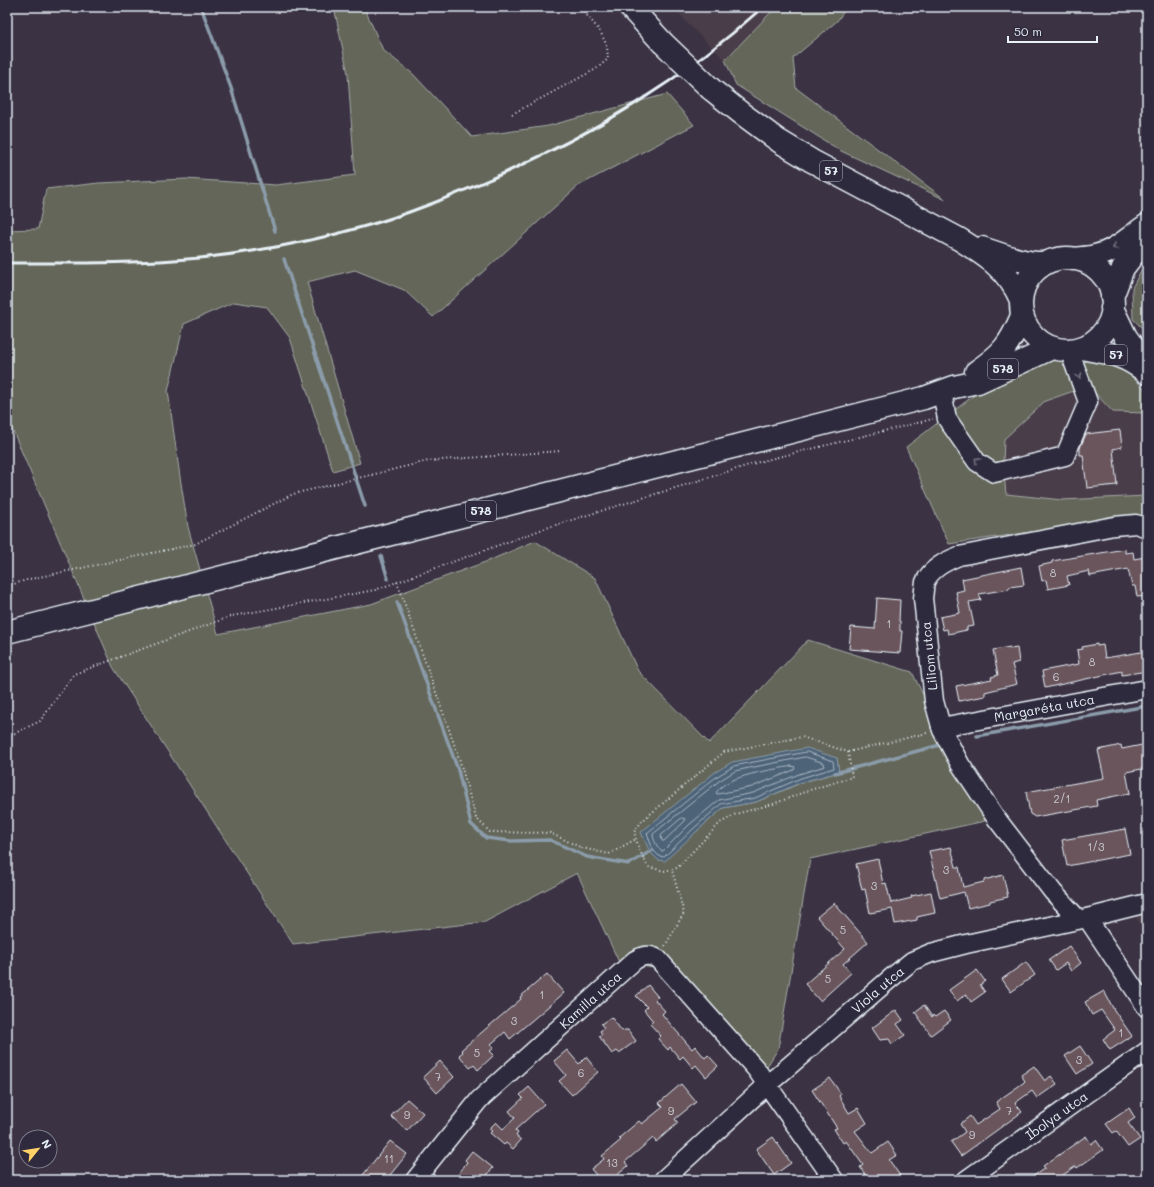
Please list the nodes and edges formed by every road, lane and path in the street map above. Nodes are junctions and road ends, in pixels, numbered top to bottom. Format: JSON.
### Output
{"nodes":[{"id":1,"x":580,"y":7,"type":"edge"},
{"id":2,"x":630,"y":7,"type":"edge"},
{"id":3,"x":512,"y":114,"type":"dead end"},
{"id":4,"x":1147,"y":225,"type":"edge"},
{"id":5,"x":1147,"y":237,"type":"edge"},
{"id":6,"x":958,"y":239,"type":"junction"},
{"id":7,"x":1073,"y":259,"type":"junction"},
{"id":8,"x":1046,"y":263,"type":"junction"},
{"id":9,"x":1112,"y":302,"type":"junction"},
{"id":10,"x":1022,"y":308,"type":"junction"},
{"id":11,"x":1067,"y":348,"type":"junction"},
{"id":12,"x":1147,"y":366,"type":"edge"},
{"id":13,"x":1147,"y":373,"type":"edge"},
{"id":14,"x":948,"y":390,"type":"junction"},
{"id":15,"x":933,"y":419,"type":"dead end"},
{"id":16,"x":560,"y":451,"type":"dead end"},
{"id":17,"x":1147,"y":528,"type":"edge"},
{"id":18,"x":397,"y":582,"type":"junction"},
{"id":19,"x":7,"y":586,"type":"edge"},
{"id":20,"x":7,"y":632,"type":"edge"},
{"id":21,"x":1147,"y":689,"type":"edge"},
{"id":22,"x":942,"y":728,"type":"junction"},
{"id":23,"x":7,"y":737,"type":"edge"},
{"id":24,"x":848,"y":752,"type":"junction"},
{"id":25,"x":636,"y":839,"type":"junction"},
{"id":26,"x":672,"y":870,"type":"junction"},
{"id":27,"x":1147,"y":903,"type":"edge"},
{"id":28,"x":1082,"y":919,"type":"junction"},
{"id":29,"x":658,"y":959,"type":"junction"},
{"id":30,"x":1147,"y":1008,"type":"edge"},
{"id":31,"x":1147,"y":1051,"type":"edge"},
{"id":32,"x":767,"y":1085,"type":"junction"},
{"id":33,"x":415,"y":1180,"type":"edge"},
{"id":34,"x":663,"y":1180,"type":"edge"},
{"id":35,"x":834,"y":1180,"type":"edge"},
{"id":36,"x":966,"y":1180,"type":"edge"}],
"edges":[{"from":1,"to":3,"type":"path"},
{"from":2,"to":6,"type":"main road","number":"57","bridge":true},
{"from":4,"to":7,"type":"main road","one_way":true},
{"from":5,"to":9,"type":"main road"},
{"from":6,"to":8,"type":"main road","number":"57"},
{"from":6,"to":10,"type":"main road","number":"57"},
{"from":7,"to":8,"type":"main road","number":"57"},
{"from":7,"to":9,"type":"main road","number":"57"},
{"from":8,"to":10,"type":"main road","number":"57"},
{"from":9,"to":11,"type":"main road","number":"57"},
{"from":9,"to":12,"type":"main road","number":"57"},
{"from":10,"to":11,"type":"main road","number":"57"},
{"from":10,"to":14,"type":"main road","number":"578"},
{"from":11,"to":13,"type":"main road","number":"57"},
{"from":11,"to":14,"type":"main road","number":"578"},
{"from":11,"to":14,"type":"street","one_way":true},
{"from":14,"to":20,"type":"main road","number":"578"},
{"from":15,"to":18,"type":"path"},
{"from":16,"to":19,"type":"path"},
{"from":17,"to":22,"type":"street","name":"Liliom utca"},
{"from":18,"to":23,"type":"path"},
{"from":18,"to":25,"type":"path"},
{"from":21,"to":22,"type":"street","name":"Margaréta utca"},
{"from":22,"to":24,"type":"path"},
{"from":22,"to":28,"type":"street","name":"Liliom utca"},
{"from":24,"to":25,"type":"path"},
{"from":24,"to":26,"type":"path"},
{"from":25,"to":26,"type":"path"},
{"from":26,"to":29,"type":"path"},
{"from":27,"to":28,"type":"street","name":"Viola utca"},
{"from":28,"to":30,"type":"street","name":"Liliom utca"},
{"from":28,"to":32,"type":"street","name":"Viola utca"},
{"from":29,"to":32,"type":"street"},
{"from":29,"to":33,"type":"street","name":"Kamilla utca"},
{"from":31,"to":36,"type":"street","name":"Ibolya utca"},
{"from":32,"to":34,"type":"street","name":"Viola utca"},
{"from":32,"to":35,"type":"street"}]}
